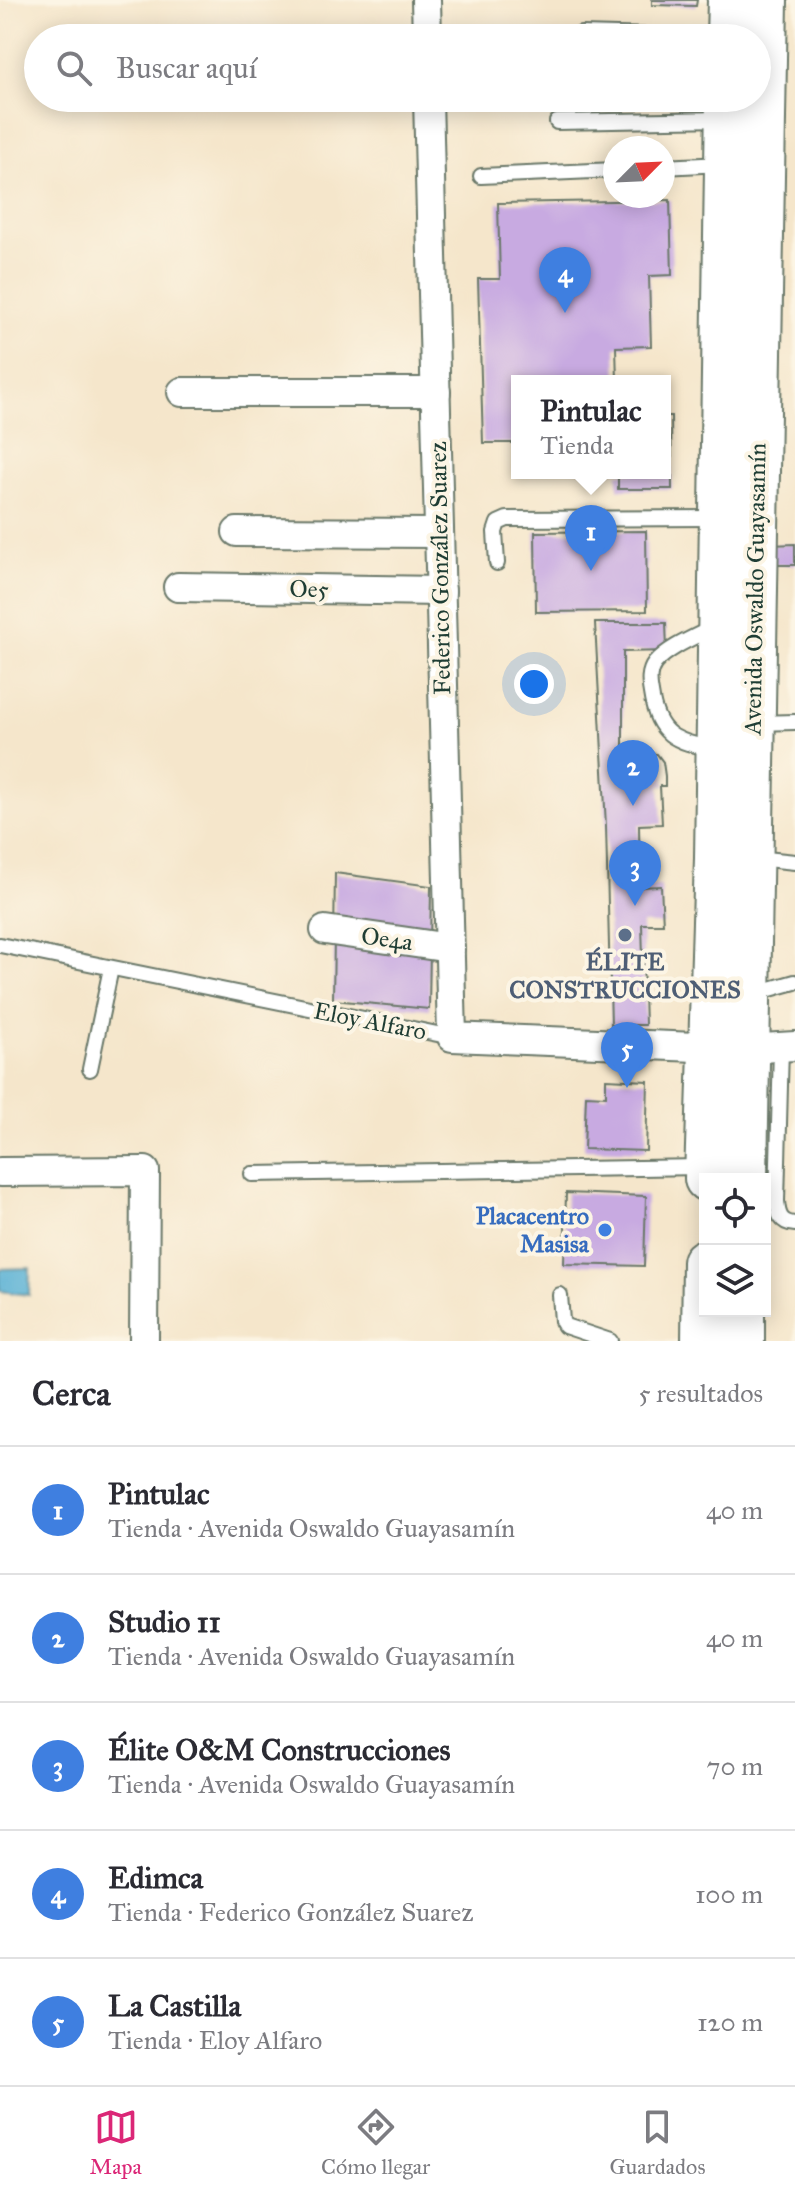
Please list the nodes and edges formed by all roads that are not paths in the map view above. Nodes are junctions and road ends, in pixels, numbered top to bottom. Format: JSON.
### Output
{"nodes":[{"id":1,"x":426,"y":0,"type":"edge"},
{"id":2,"x":730,"y":0,"type":"edge"},
{"id":3,"x":765,"y":0,"type":"edge"},
{"id":4,"x":427,"y":24,"type":"edge"},
{"id":5,"x":729,"y":24,"type":"edge"},
{"id":6,"x":765,"y":24,"type":"edge"},
{"id":7,"x":428,"y":112,"type":"edge"},
{"id":8,"x":679,"y":112,"type":"edge"},
{"id":9,"x":728,"y":112,"type":"edge"},
{"id":10,"x":763,"y":112,"type":"edge"},
{"id":11,"x":557,"y":122,"type":"dead end"},
{"id":12,"x":727,"y":163,"type":"junction"},
{"id":13,"x":675,"y":166,"type":"edge"},
{"id":14,"x":603,"y":171,"type":"edge"},
{"id":15,"x":481,"y":176,"type":"dead end"},
{"id":16,"x":182,"y":392,"type":"dead end"},
{"id":17,"x":436,"y":392,"type":"junction"},
{"id":18,"x":721,"y":518,"type":"junction"},
{"id":19,"x":237,"y":532,"type":"dead end"},
{"id":20,"x":439,"y":533,"type":"junction"},
{"id":21,"x":497,"y":563,"type":"dead end"},
{"id":22,"x":178,"y":587,"type":"dead end"},
{"id":23,"x":441,"y":591,"type":"junction"},
{"id":24,"x":721,"y":623,"type":"junction"},
{"id":25,"x":795,"y":722,"type":"edge"},
{"id":26,"x":752,"y":723,"type":"junction"},
{"id":27,"x":719,"y":750,"type":"junction"},
{"id":28,"x":750,"y":857,"type":"junction"},
{"id":29,"x":795,"y":862,"type":"edge"},
{"id":30,"x":325,"y":930,"type":"dead end"},
{"id":31,"x":0,"y":945,"type":"edge"},
{"id":32,"x":450,"y":948,"type":"junction"},
{"id":33,"x":111,"y":968,"type":"junction"},
{"id":34,"x":795,"y":982,"type":"edge"},
{"id":35,"x":747,"y":995,"type":"junction"},
{"id":36,"x":452,"y":1037,"type":"junction"},
{"id":37,"x":758,"y":1047,"type":"edge"},
{"id":38,"x":90,"y":1069,"type":"dead end"},
{"id":39,"x":0,"y":1172,"type":"edge"},
{"id":40,"x":720,"y":1173,"type":"edge"},
{"id":41,"x":252,"y":1174,"type":"dead end"},
{"id":42,"x":699,"y":1174,"type":"edge"},
{"id":43,"x":795,"y":1224,"type":"edge"},
{"id":44,"x":560,"y":1295,"type":"dead end"},
{"id":45,"x":704,"y":1317,"type":"edge"},
{"id":46,"x":742,"y":1317,"type":"edge"},
{"id":47,"x":144,"y":1341,"type":"edge"},
{"id":48,"x":610,"y":1341,"type":"edge"},
{"id":49,"x":704,"y":1341,"type":"edge"},
{"id":50,"x":742,"y":1341,"type":"edge"}],
"edges":[{"from":1,"to":4,"type":"street"},
{"from":2,"to":5,"type":"main road"},
{"from":3,"to":6,"type":"main road","name":"Avenida Oswaldo Guayasamín"},
{"from":7,"to":17,"type":"street","name":"Federico González Suarez"},
{"from":8,"to":11,"type":"lane"},
{"from":9,"to":12,"type":"main road","name":"Avenida Oswaldo Guayasamín"},
{"from":10,"to":26,"type":"main road","name":"Avenida Oswaldo Guayasamín"},
{"from":12,"to":13,"type":"lane"},
{"from":12,"to":18,"type":"main road","name":"Avenida Oswaldo Guayasamín"},
{"from":14,"to":15,"type":"lane"},
{"from":16,"to":17,"type":"street"},
{"from":17,"to":20,"type":"street","name":"Federico González Suarez"},
{"from":18,"to":21,"type":"lane"},
{"from":18,"to":24,"type":"main road","name":"Avenida Oswaldo Guayasamín"},
{"from":19,"to":20,"type":"street"},
{"from":20,"to":23,"type":"street","name":"Federico González Suarez"},
{"from":22,"to":23,"type":"street","name":"Oe5"},
{"from":23,"to":32,"type":"street","name":"Federico González Suarez"},
{"from":24,"to":27,"type":"main road","name":"Avenida Oswaldo Guayasamín"},
{"from":24,"to":27,"type":"lane"},
{"from":25,"to":26,"type":"lane"},
{"from":26,"to":28,"type":"main road","name":"Avenida Oswaldo Guayasamín"},
{"from":27,"to":37,"type":"main road","name":"Avenida Oswaldo Guayasamín"},
{"from":28,"to":29,"type":"lane"},
{"from":28,"to":35,"type":"main road","name":"Avenida Oswaldo Guayasamín"},
{"from":30,"to":32,"type":"street","name":"Oe4a"},
{"from":31,"to":33,"type":"lane","name":"Eloy Alfaro"},
{"from":32,"to":36,"type":"street","name":"Federico González Suarez"},
{"from":33,"to":36,"type":"lane","name":"Eloy Alfaro"},
{"from":33,"to":38,"type":"lane"},
{"from":34,"to":35,"type":"lane"},
{"from":35,"to":37,"type":"main road","name":"Avenida Oswaldo Guayasamín"},
{"from":36,"to":37,"type":"street","name":"Eloy Alfaro"},
{"from":37,"to":40,"type":"main road","name":"Avenida Oswaldo Guayasamín"},
{"from":37,"to":43,"type":"lane"},
{"from":39,"to":47,"type":"street"},
{"from":41,"to":42,"type":"lane"},
{"from":44,"to":48,"type":"lane"},
{"from":45,"to":49,"type":"main road"},
{"from":46,"to":50,"type":"main road"}]}
